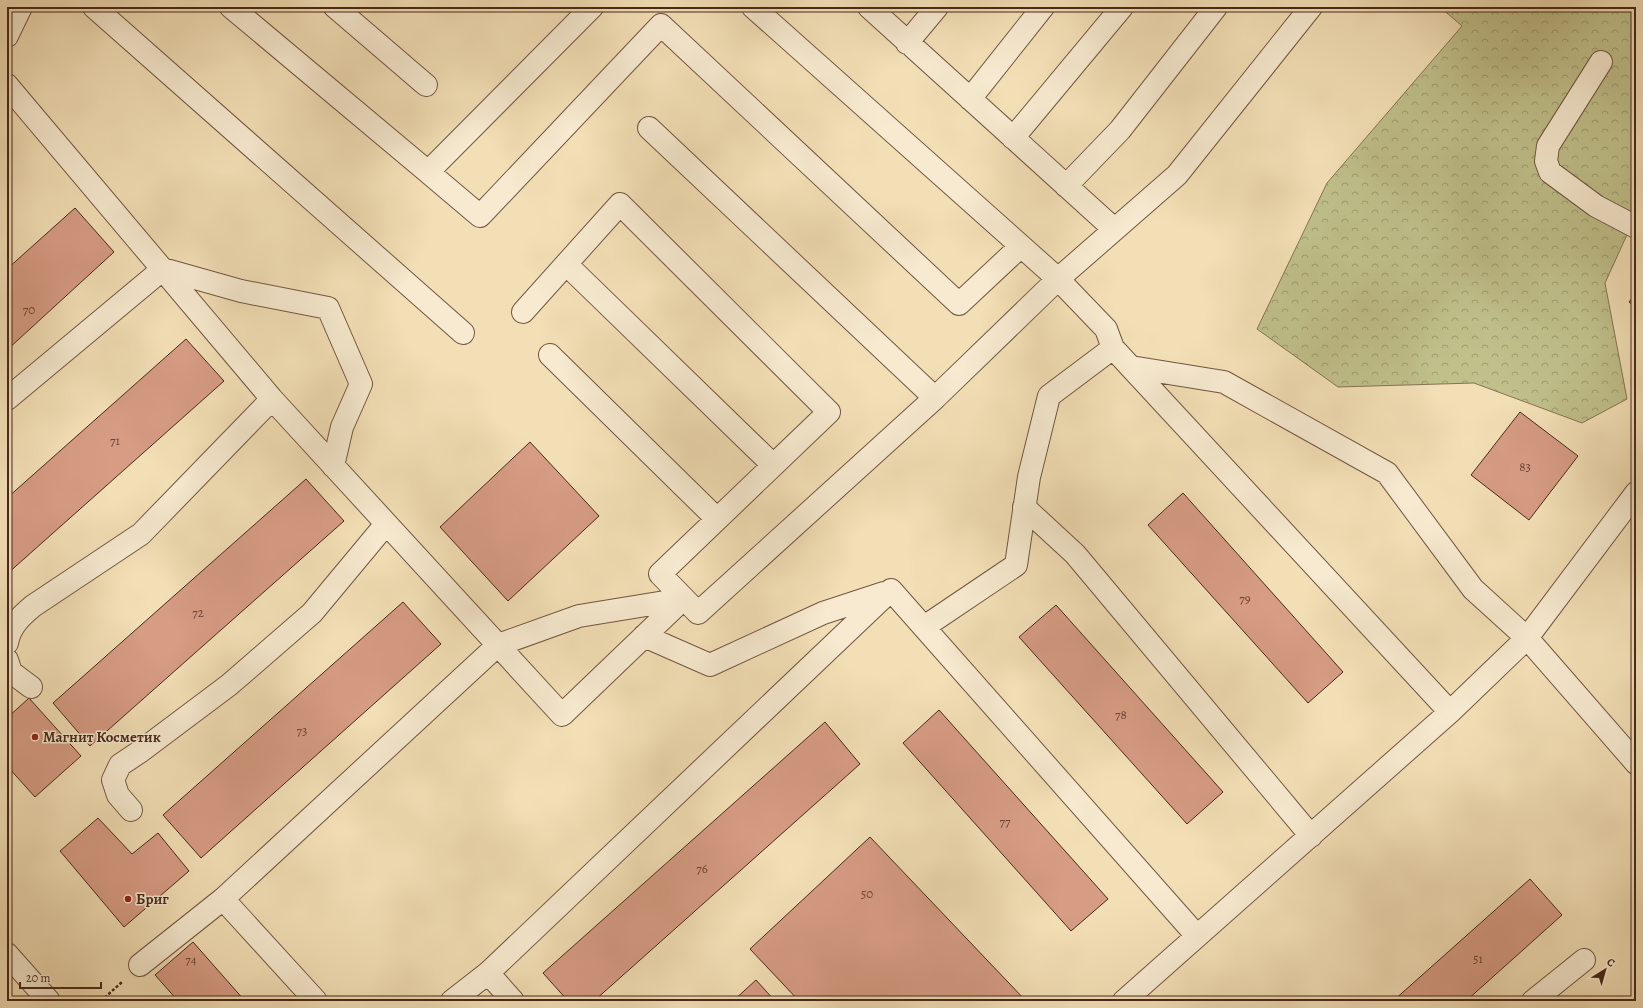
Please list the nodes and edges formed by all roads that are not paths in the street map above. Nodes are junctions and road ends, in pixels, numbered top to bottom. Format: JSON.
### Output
{"nodes":[{"id":1,"x":21,"y":7,"type":"edge"},
{"id":2,"x":94,"y":7,"type":"edge"},
{"id":3,"x":231,"y":7,"type":"edge"},
{"id":4,"x":335,"y":7,"type":"edge"},
{"id":5,"x":592,"y":7,"type":"edge"},
{"id":6,"x":752,"y":7,"type":"edge"},
{"id":7,"x":869,"y":7,"type":"edge"},
{"id":8,"x":937,"y":7,"type":"edge"},
{"id":9,"x":1043,"y":7,"type":"edge"},
{"id":10,"x":1122,"y":7,"type":"edge"},
{"id":11,"x":1216,"y":7,"type":"edge"},
{"id":12,"x":1311,"y":7,"type":"edge"},
{"id":13,"x":7,"y":36,"type":"edge"},
{"id":14,"x":907,"y":43,"type":"junction"},
{"id":15,"x":1601,"y":62,"type":"dead end"},
{"id":16,"x":7,"y":85,"type":"edge"},
{"id":17,"x":426,"y":85,"type":"dead end"},
{"id":18,"x":970,"y":100,"type":"junction"},
{"id":19,"x":649,"y":128,"type":"dead end"},
{"id":20,"x":1012,"y":138,"type":"junction"},
{"id":21,"x":428,"y":172,"type":"junction"},
{"id":22,"x":1066,"y":186,"type":"junction"},
{"id":23,"x":1636,"y":227,"type":"edge"},
{"id":24,"x":1114,"y":229,"type":"junction"},
{"id":25,"x":1021,"y":246,"type":"junction"},
{"id":26,"x":566,"y":264,"type":"junction"},
{"id":27,"x":163,"y":269,"type":"junction"},
{"id":28,"x":1058,"y":279,"type":"junction"},
{"id":29,"x":523,"y":312,"type":"dead end"},
{"id":30,"x":463,"y":333,"type":"dead end"},
{"id":31,"x":1112,"y":348,"type":"junction"},
{"id":32,"x":550,"y":355,"type":"dead end"},
{"id":33,"x":1131,"y":367,"type":"junction"},
{"id":34,"x":935,"y":398,"type":"junction"},
{"id":35,"x":7,"y":399,"type":"edge"},
{"id":36,"x":272,"y":399,"type":"junction"},
{"id":37,"x":773,"y":465,"type":"junction"},
{"id":38,"x":333,"y":466,"type":"junction"},
{"id":39,"x":1636,"y":493,"type":"edge"},
{"id":40,"x":1024,"y":507,"type":"junction"},
{"id":41,"x":717,"y":519,"type":"junction"},
{"id":42,"x":386,"y":524,"type":"junction"},
{"id":43,"x":891,"y":590,"type":"junction"},
{"id":44,"x":683,"y":599,"type":"junction"},
{"id":45,"x":924,"y":627,"type":"junction"},
{"id":46,"x":644,"y":636,"type":"junction"},
{"id":47,"x":1527,"y":638,"type":"junction"},
{"id":48,"x":7,"y":643,"type":"edge"},
{"id":49,"x":498,"y":645,"type":"junction"},
{"id":50,"x":7,"y":660,"type":"edge"},
{"id":51,"x":31,"y":686,"type":"dead end"},
{"id":52,"x":1450,"y":712,"type":"junction"},
{"id":53,"x":1636,"y":763,"type":"edge"},
{"id":54,"x":131,"y":810,"type":"dead end"},
{"id":55,"x":1311,"y":836,"type":"junction"},
{"id":56,"x":223,"y":899,"type":"junction"},
{"id":57,"x":1197,"y":936,"type":"junction"},
{"id":58,"x":7,"y":954,"type":"edge"},
{"id":59,"x":1584,"y":960,"type":"dead end"},
{"id":60,"x":140,"y":965,"type":"road end"},
{"id":61,"x":488,"y":973,"type":"junction"},
{"id":62,"x":49,"y":1001,"type":"edge"},
{"id":63,"x":316,"y":1001,"type":"edge"},
{"id":64,"x":452,"y":1001,"type":"edge"},
{"id":65,"x":513,"y":1001,"type":"edge"},
{"id":66,"x":1124,"y":1001,"type":"edge"},
{"id":67,"x":1532,"y":1001,"type":"edge"}],
"edges":[{"from":1,"to":13,"type":"street"},
{"from":2,"to":30,"type":"street"},
{"from":3,"to":21,"type":"street"},
{"from":4,"to":17,"type":"street"},
{"from":5,"to":21,"type":"street"},
{"from":6,"to":25,"type":"street"},
{"from":7,"to":14,"type":"street"},
{"from":8,"to":14,"type":"street"},
{"from":9,"to":18,"type":"street"},
{"from":10,"to":20,"type":"street"},
{"from":11,"to":22,"type":"street"},
{"from":12,"to":24,"type":"street"},
{"from":14,"to":18,"type":"street"},
{"from":15,"to":23,"type":"street"},
{"from":16,"to":27,"type":"street"},
{"from":18,"to":20,"type":"street"},
{"from":19,"to":34,"type":"street"},
{"from":20,"to":22,"type":"street"},
{"from":21,"to":25,"type":"street"},
{"from":22,"to":24,"type":"street"},
{"from":24,"to":28,"type":"street"},
{"from":25,"to":28,"type":"street"},
{"from":26,"to":29,"type":"street"},
{"from":26,"to":37,"type":"street"},
{"from":26,"to":37,"type":"street"},
{"from":27,"to":35,"type":"street"},
{"from":27,"to":36,"type":"street"},
{"from":27,"to":38,"type":"street"},
{"from":28,"to":31,"type":"street"},
{"from":28,"to":34,"type":"street"},
{"from":31,"to":33,"type":"street"},
{"from":31,"to":40,"type":"street"},
{"from":32,"to":41,"type":"street"},
{"from":33,"to":47,"type":"street"},
{"from":33,"to":52,"type":"street"},
{"from":34,"to":44,"type":"street"},
{"from":36,"to":38,"type":"street"},
{"from":36,"to":48,"type":"street"},
{"from":37,"to":41,"type":"street"},
{"from":38,"to":42,"type":"street"},
{"from":39,"to":47,"type":"street"},
{"from":40,"to":45,"type":"street"},
{"from":40,"to":55,"type":"street"},
{"from":41,"to":44,"type":"street"},
{"from":42,"to":49,"type":"street"},
{"from":42,"to":54,"type":"street"},
{"from":43,"to":45,"type":"street"},
{"from":43,"to":46,"type":"street"},
{"from":43,"to":61,"type":"street"},
{"from":44,"to":46,"type":"street"},
{"from":44,"to":49,"type":"street"},
{"from":45,"to":57,"type":"street"},
{"from":46,"to":49,"type":"street"},
{"from":47,"to":52,"type":"street"},
{"from":47,"to":53,"type":"street"},
{"from":49,"to":56,"type":"street"},
{"from":50,"to":51,"type":"street"},
{"from":52,"to":55,"type":"street"},
{"from":55,"to":57,"type":"street"},
{"from":56,"to":60,"type":"street"},
{"from":56,"to":63,"type":"street"},
{"from":57,"to":66,"type":"street"},
{"from":58,"to":62,"type":"street"},
{"from":59,"to":67,"type":"street"},
{"from":61,"to":64,"type":"street"},
{"from":61,"to":65,"type":"street"}]}
